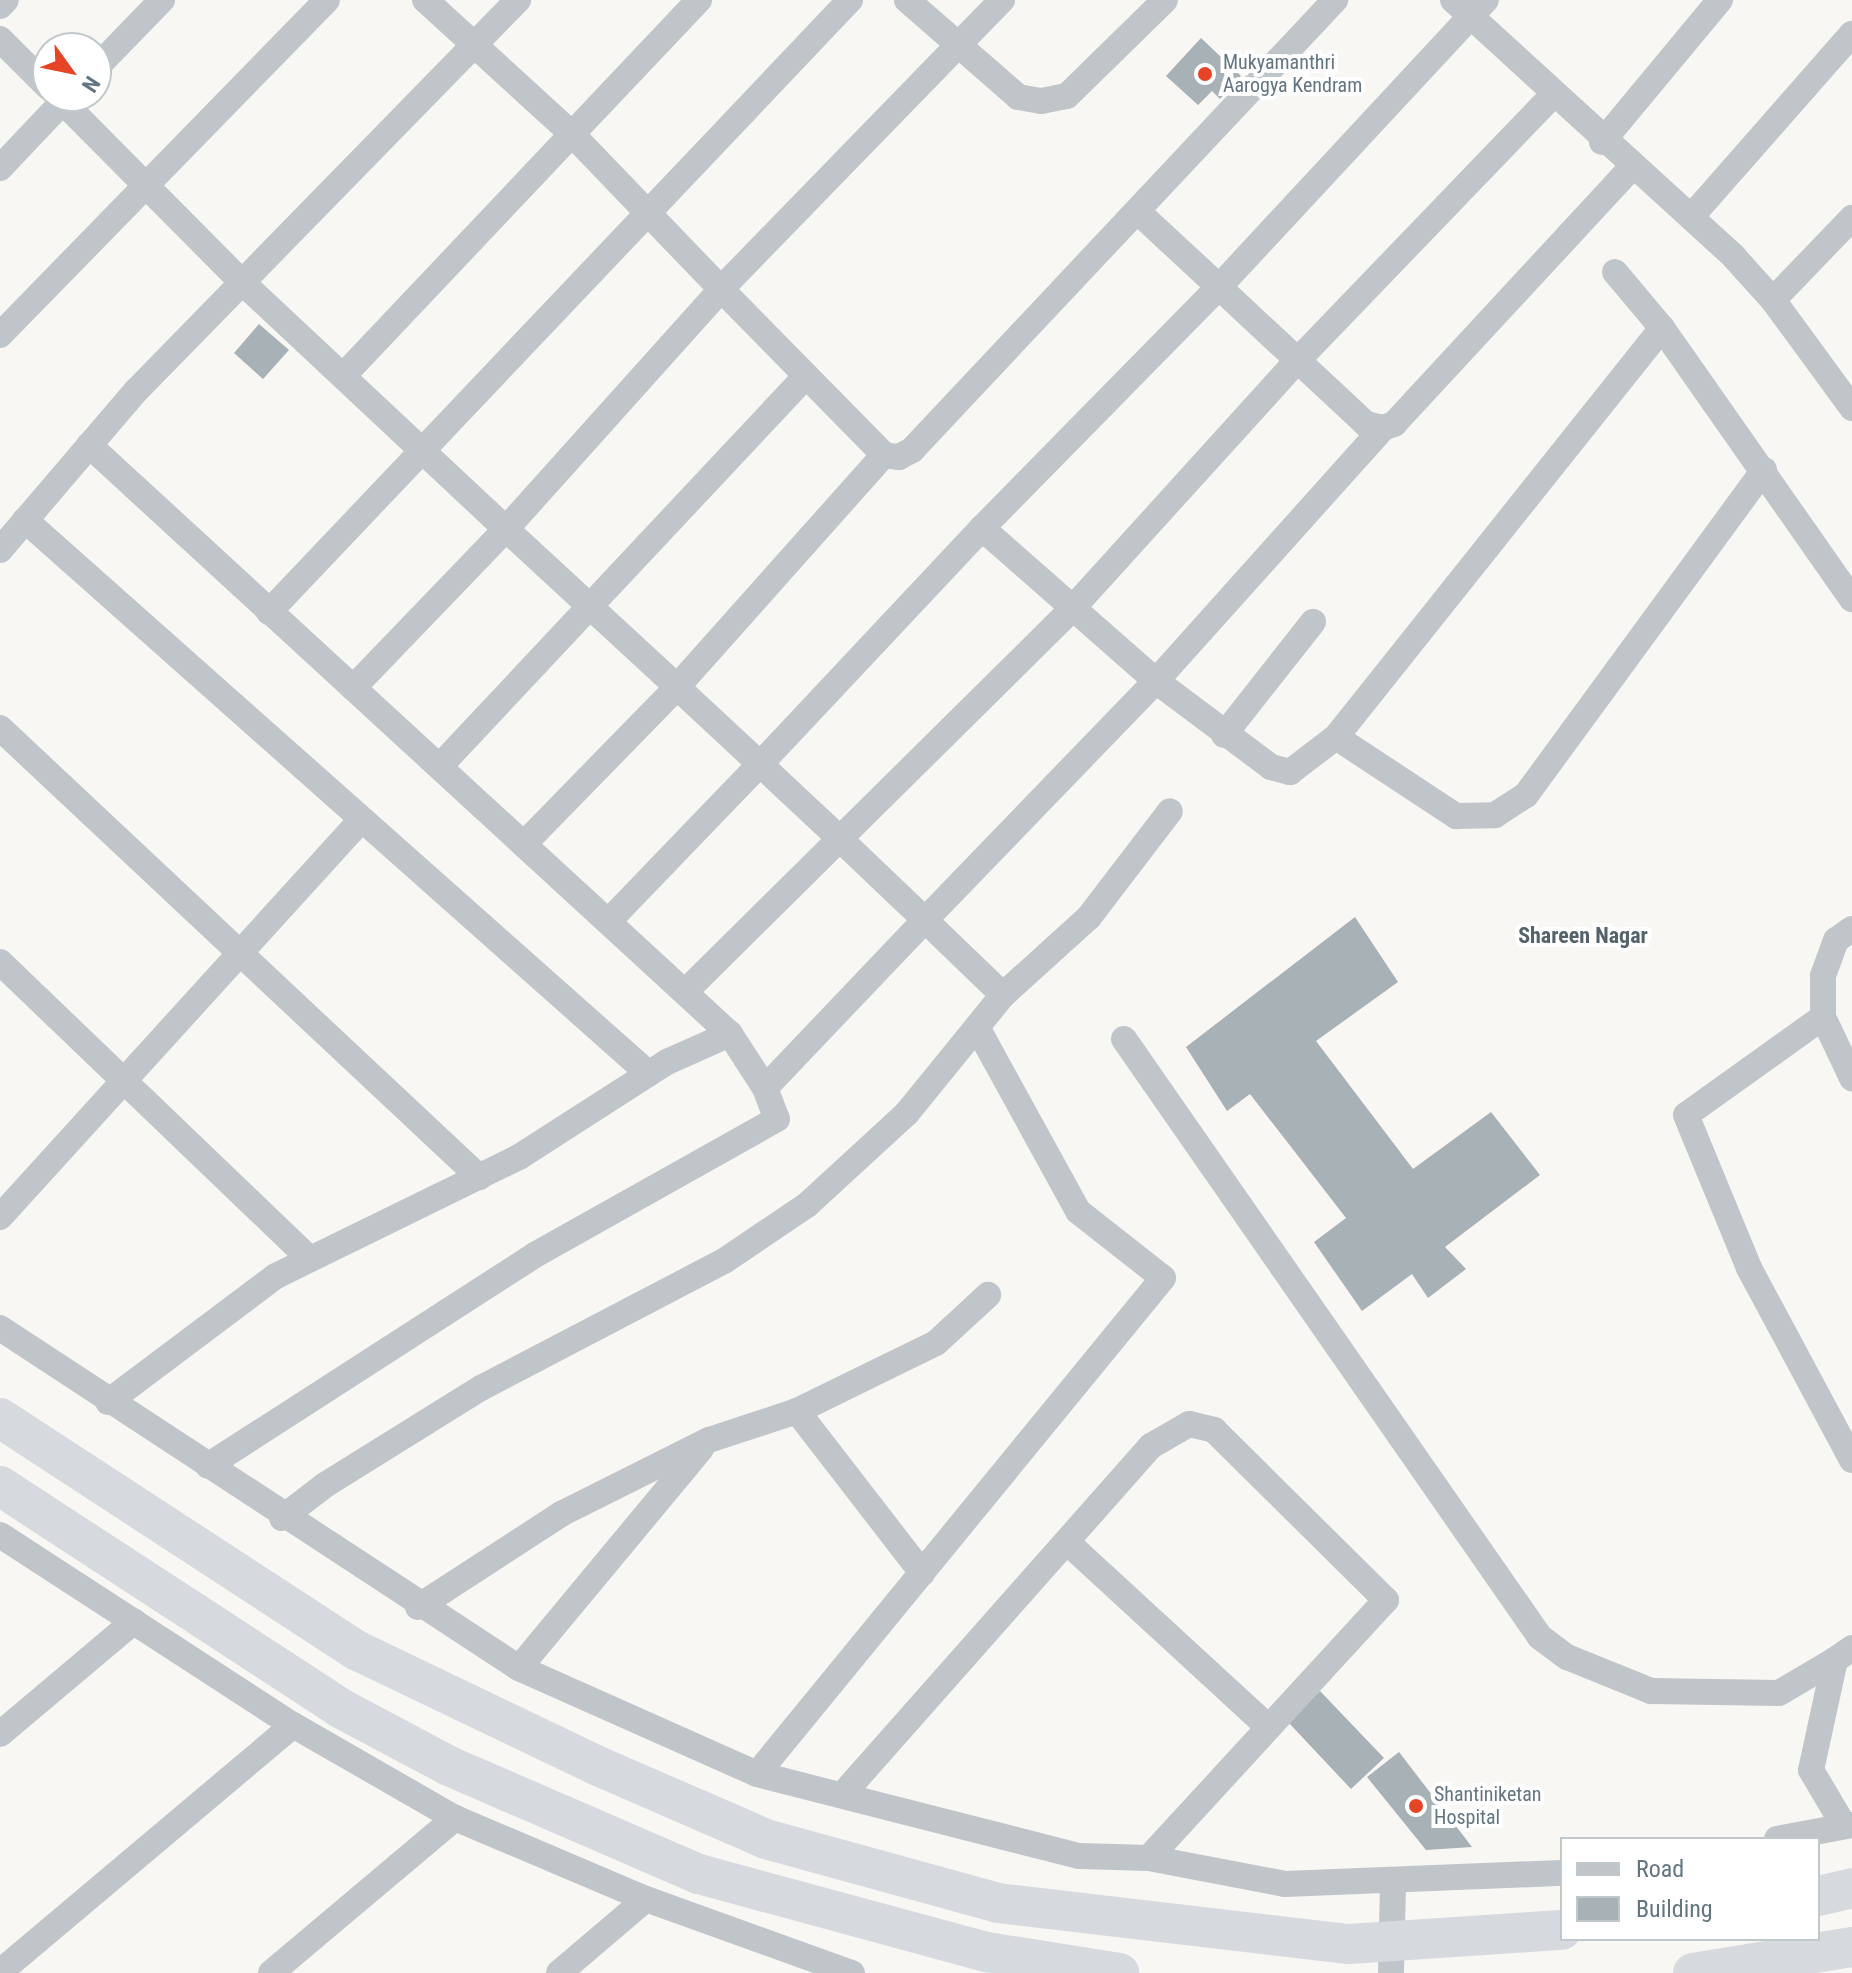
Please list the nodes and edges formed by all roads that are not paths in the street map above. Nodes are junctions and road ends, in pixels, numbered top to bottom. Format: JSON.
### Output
{"nodes":[{"id":1,"x":6,"y":0,"type":"edge"},
{"id":2,"x":162,"y":0,"type":"edge"},
{"id":3,"x":327,"y":0,"type":"edge"},
{"id":4,"x":425,"y":0,"type":"edge"},
{"id":5,"x":518,"y":0,"type":"edge"},
{"id":6,"x":699,"y":0,"type":"edge"},
{"id":7,"x":850,"y":0,"type":"edge"},
{"id":8,"x":907,"y":0,"type":"edge"},
{"id":9,"x":1002,"y":0,"type":"edge"},
{"id":10,"x":1165,"y":0,"type":"edge"},
{"id":11,"x":1335,"y":0,"type":"edge"},
{"id":12,"x":1720,"y":0,"type":"edge"},
{"id":13,"x":0,"y":6,"type":"edge"},
{"id":14,"x":1470,"y":6,"type":"edge"},
{"id":15,"x":1852,"y":34,"type":"edge"},
{"id":16,"x":0,"y":39,"type":"edge"},
{"id":17,"x":957,"y":44,"type":"junction"},
{"id":18,"x":476,"y":48,"type":"junction"},
{"id":19,"x":112,"y":52,"type":"edge"},
{"id":20,"x":32,"y":69,"type":"edge"},
{"id":21,"x":1553,"y":95,"type":"junction"},
{"id":22,"x":45,"y":112,"type":"edge"},
{"id":23,"x":75,"y":112,"type":"edge"},
{"id":24,"x":572,"y":134,"type":"junction"},
{"id":25,"x":1602,"y":142,"type":"junction"},
{"id":26,"x":0,"y":168,"type":"edge"},
{"id":27,"x":1631,"y":168,"type":"junction"},
{"id":28,"x":145,"y":185,"type":"junction"},
{"id":29,"x":1137,"y":211,"type":"junction"},
{"id":30,"x":649,"y":213,"type":"junction"},
{"id":31,"x":1691,"y":217,"type":"junction"},
{"id":32,"x":1852,"y":218,"type":"edge"},
{"id":33,"x":1615,"y":272,"type":"dead end"},
{"id":34,"x":243,"y":283,"type":"junction"},
{"id":35,"x":1219,"y":287,"type":"junction"},
{"id":36,"x":721,"y":289,"type":"junction"},
{"id":37,"x":1773,"y":300,"type":"junction"},
{"id":38,"x":1662,"y":328,"type":"junction"},
{"id":39,"x":0,"y":335,"type":"edge"},
{"id":40,"x":1296,"y":362,"type":"junction"},
{"id":41,"x":343,"y":376,"type":"junction"},
{"id":42,"x":806,"y":376,"type":"junction"},
{"id":43,"x":1852,"y":408,"type":"edge"},
{"id":44,"x":1383,"y":428,"type":"junction"},
{"id":45,"x":89,"y":445,"type":"junction"},
{"id":46,"x":425,"y":453,"type":"junction"},
{"id":47,"x":884,"y":455,"type":"junction"},
{"id":48,"x":1764,"y":470,"type":"junction"},
{"id":49,"x":25,"y":520,"type":"junction"},
{"id":50,"x":982,"y":528,"type":"junction"},
{"id":51,"x":506,"y":529,"type":"junction"},
{"id":52,"x":0,"y":550,"type":"edge"},
{"id":53,"x":1852,"y":599,"type":"edge"},
{"id":54,"x":591,"y":608,"type":"junction"},
{"id":55,"x":1071,"y":610,"type":"junction"},
{"id":56,"x":269,"y":612,"type":"junction"},
{"id":57,"x":1313,"y":622,"type":"dead end"},
{"id":58,"x":1156,"y":681,"type":"junction"},
{"id":59,"x":677,"y":687,"type":"junction"},
{"id":60,"x":353,"y":688,"type":"junction"},
{"id":61,"x":0,"y":728,"type":"edge"},
{"id":62,"x":1224,"y":735,"type":"junction"},
{"id":63,"x":1336,"y":737,"type":"junction"},
{"id":64,"x":760,"y":764,"type":"junction"},
{"id":65,"x":440,"y":766,"type":"junction"},
{"id":66,"x":1170,"y":811,"type":"dead end"},
{"id":67,"x":361,"y":820,"type":"junction"},
{"id":68,"x":839,"y":838,"type":"junction"},
{"id":69,"x":524,"y":844,"type":"junction"},
{"id":70,"x":925,"y":920,"type":"junction"},
{"id":71,"x":608,"y":922,"type":"junction"},
{"id":72,"x":1852,"y":929,"type":"edge"},
{"id":73,"x":239,"y":954,"type":"junction"},
{"id":74,"x":0,"y":962,"type":"edge"},
{"id":75,"x":685,"y":992,"type":"junction"},
{"id":76,"x":1003,"y":995,"type":"junction"},
{"id":77,"x":1823,"y":1017,"type":"junction"},
{"id":78,"x":979,"y":1031,"type":"junction"},
{"id":79,"x":730,"y":1034,"type":"junction"},
{"id":80,"x":1124,"y":1039,"type":"dead end"},
{"id":81,"x":649,"y":1074,"type":"junction"},
{"id":82,"x":1852,"y":1078,"type":"edge"},
{"id":83,"x":125,"y":1082,"type":"junction"},
{"id":84,"x":765,"y":1088,"type":"junction"},
{"id":85,"x":479,"y":1177,"type":"junction"},
{"id":86,"x":3,"y":1208,"type":"edge"},
{"id":87,"x":310,"y":1259,"type":"junction"},
{"id":88,"x":988,"y":1295,"type":"dead end"},
{"id":89,"x":0,"y":1328,"type":"edge"},
{"id":90,"x":108,"y":1402,"type":"junction"},
{"id":91,"x":797,"y":1411,"type":"junction"},
{"id":92,"x":0,"y":1418,"type":"edge"},
{"id":93,"x":709,"y":1440,"type":"junction"},
{"id":94,"x":1852,"y":1460,"type":"edge"},
{"id":95,"x":208,"y":1466,"type":"junction"},
{"id":96,"x":0,"y":1486,"type":"edge"},
{"id":97,"x":282,"y":1518,"type":"junction"},
{"id":98,"x":0,"y":1535,"type":"edge"},
{"id":99,"x":1068,"y":1543,"type":"junction"},
{"id":100,"x":922,"y":1573,"type":"junction"},
{"id":101,"x":418,"y":1607,"type":"junction"},
{"id":102,"x":134,"y":1621,"type":"junction"},
{"id":103,"x":1843,"y":1654,"type":"edge"},
{"id":104,"x":519,"y":1668,"type":"junction"},
{"id":105,"x":293,"y":1725,"type":"junction"},
{"id":106,"x":1267,"y":1726,"type":"junction"},
{"id":107,"x":0,"y":1734,"type":"edge"},
{"id":108,"x":757,"y":1774,"type":"junction"},
{"id":109,"x":843,"y":1794,"type":"junction"},
{"id":110,"x":455,"y":1818,"type":"junction"},
{"id":111,"x":1848,"y":1826,"type":"edge"},
{"id":112,"x":1788,"y":1837,"type":"edge"},
{"id":113,"x":1149,"y":1858,"type":"junction"},
{"id":114,"x":1560,"y":1873,"type":"edge"},
{"id":115,"x":1393,"y":1883,"type":"junction"},
{"id":116,"x":1852,"y":1888,"type":"edge"},
{"id":117,"x":1820,"y":1896,"type":"edge"},
{"id":118,"x":646,"y":1899,"type":"junction"},
{"id":119,"x":1560,"y":1930,"type":"edge"},
{"id":120,"x":1852,"y":1947,"type":"edge"},
{"id":121,"x":1391,"y":1957,"type":"edge"},
{"id":122,"x":839,"y":1971,"type":"edge"},
{"id":123,"x":0,"y":1972,"type":"edge"},
{"id":124,"x":271,"y":1973,"type":"edge"},
{"id":125,"x":559,"y":1973,"type":"edge"},
{"id":126,"x":1119,"y":1973,"type":"edge"},
{"id":127,"x":1693,"y":1973,"type":"edge"}],
"edges":[{"from":1,"to":13,"type":"street"},
{"from":2,"to":19,"type":"street"},
{"from":3,"to":28,"type":"street"},
{"from":4,"to":18,"type":"street"},
{"from":5,"to":18,"type":"street"},
{"from":6,"to":24,"type":"street"},
{"from":7,"to":30,"type":"street"},
{"from":8,"to":17,"type":"street"},
{"from":9,"to":17,"type":"street"},
{"from":10,"to":17,"type":"street"},
{"from":11,"to":29,"type":"street"},
{"from":12,"to":25,"type":"street"},
{"from":14,"to":21,"type":"street"},
{"from":14,"to":35,"type":"street"},
{"from":15,"to":31,"type":"street"},
{"from":16,"to":20,"type":"street"},
{"from":17,"to":36,"type":"street"},
{"from":18,"to":24,"type":"street"},
{"from":18,"to":34,"type":"street"},
{"from":21,"to":25,"type":"street"},
{"from":21,"to":40,"type":"street"},
{"from":22,"to":26,"type":"street"},
{"from":23,"to":28,"type":"street"},
{"from":24,"to":30,"type":"street"},
{"from":24,"to":41,"type":"street"},
{"from":25,"to":27,"type":"street"},
{"from":27,"to":31,"type":"street"},
{"from":27,"to":44,"type":"street"},
{"from":28,"to":34,"type":"street"},
{"from":28,"to":39,"type":"street"},
{"from":29,"to":35,"type":"street"},
{"from":29,"to":47,"type":"street"},
{"from":30,"to":36,"type":"street"},
{"from":30,"to":46,"type":"street"},
{"from":31,"to":37,"type":"street"},
{"from":32,"to":37,"type":"street"},
{"from":33,"to":38,"type":"street"},
{"from":34,"to":41,"type":"street"},
{"from":34,"to":45,"type":"street"},
{"from":35,"to":40,"type":"street"},
{"from":35,"to":50,"type":"street"},
{"from":36,"to":42,"type":"street"},
{"from":36,"to":51,"type":"street"},
{"from":37,"to":43,"type":"street"},
{"from":38,"to":48,"type":"street"},
{"from":38,"to":63,"type":"street"},
{"from":40,"to":44,"type":"street"},
{"from":40,"to":55,"type":"street"},
{"from":41,"to":46,"type":"street"},
{"from":42,"to":47,"type":"street"},
{"from":42,"to":54,"type":"street"},
{"from":44,"to":58,"type":"street"},
{"from":45,"to":49,"type":"street"},
{"from":45,"to":56,"type":"street"},
{"from":46,"to":51,"type":"street"},
{"from":46,"to":56,"type":"street"},
{"from":47,"to":59,"type":"street"},
{"from":48,"to":53,"type":"street"},
{"from":48,"to":63,"type":"street"},
{"from":49,"to":52,"type":"street"},
{"from":49,"to":67,"type":"street"},
{"from":50,"to":55,"type":"street"},
{"from":50,"to":64,"type":"street"},
{"from":51,"to":54,"type":"street"},
{"from":51,"to":60,"type":"street"},
{"from":54,"to":59,"type":"street"},
{"from":54,"to":65,"type":"street"},
{"from":55,"to":58,"type":"street"},
{"from":55,"to":68,"type":"street"},
{"from":56,"to":60,"type":"street"},
{"from":57,"to":62,"type":"street"},
{"from":58,"to":62,"type":"street"},
{"from":58,"to":70,"type":"street"},
{"from":59,"to":64,"type":"street"},
{"from":59,"to":69,"type":"street"},
{"from":60,"to":65,"type":"street"},
{"from":61,"to":73,"type":"street"},
{"from":62,"to":63,"type":"street"},
{"from":64,"to":68,"type":"street"},
{"from":64,"to":71,"type":"street"},
{"from":65,"to":69,"type":"street"},
{"from":66,"to":76,"type":"street"},
{"from":67,"to":73,"type":"street"},
{"from":67,"to":81,"type":"street"},
{"from":68,"to":70,"type":"street"},
{"from":68,"to":75,"type":"street"},
{"from":69,"to":71,"type":"street"},
{"from":70,"to":76,"type":"street"},
{"from":70,"to":84,"type":"street"},
{"from":71,"to":75,"type":"street"},
{"from":72,"to":77,"type":"street"},
{"from":73,"to":83,"type":"street"},
{"from":73,"to":85,"type":"street"},
{"from":74,"to":83,"type":"street"},
{"from":75,"to":79,"type":"street"},
{"from":76,"to":78,"type":"street"},
{"from":77,"to":82,"type":"street"},
{"from":77,"to":94,"type":"street"},
{"from":78,"to":97,"type":"street"},
{"from":78,"to":100,"type":"street"},
{"from":79,"to":81,"type":"street"},
{"from":79,"to":84,"type":"street"},
{"from":80,"to":103,"type":"street"},
{"from":81,"to":85,"type":"street"},
{"from":83,"to":86,"type":"street"},
{"from":83,"to":87,"type":"street"},
{"from":84,"to":95,"type":"street"},
{"from":85,"to":87,"type":"street"},
{"from":87,"to":90,"type":"street"},
{"from":88,"to":91,"type":"street"},
{"from":89,"to":90,"type":"street"},
{"from":90,"to":95,"type":"street"},
{"from":91,"to":93,"type":"street"},
{"from":91,"to":100,"type":"street"},
{"from":92,"to":121,"type":"highway"},
{"from":93,"to":101,"type":"street"},
{"from":93,"to":104,"type":"street"},
{"from":95,"to":97,"type":"street"},
{"from":96,"to":126,"type":"highway"},
{"from":97,"to":101,"type":"street"},
{"from":98,"to":102,"type":"street"},
{"from":99,"to":106,"type":"street"},
{"from":99,"to":106,"type":"street"},
{"from":99,"to":109,"type":"street"},
{"from":100,"to":108,"type":"street"},
{"from":101,"to":104,"type":"street"},
{"from":102,"to":105,"type":"street"},
{"from":102,"to":107,"type":"street"},
{"from":103,"to":111,"type":"street"},
{"from":104,"to":108,"type":"street"},
{"from":105,"to":110,"type":"street"},
{"from":105,"to":123,"type":"street"},
{"from":106,"to":113,"type":"street"},
{"from":108,"to":109,"type":"street"},
{"from":109,"to":113,"type":"street"},
{"from":110,"to":118,"type":"street"},
{"from":110,"to":124,"type":"street"},
{"from":111,"to":112,"type":"street"},
{"from":113,"to":115,"type":"street"},
{"from":114,"to":115,"type":"street"},
{"from":115,"to":121,"type":"street"},
{"from":116,"to":117,"type":"highway"},
{"from":118,"to":122,"type":"street"},
{"from":118,"to":125,"type":"street"},
{"from":119,"to":121,"type":"highway"},
{"from":120,"to":127,"type":"highway"}]}
